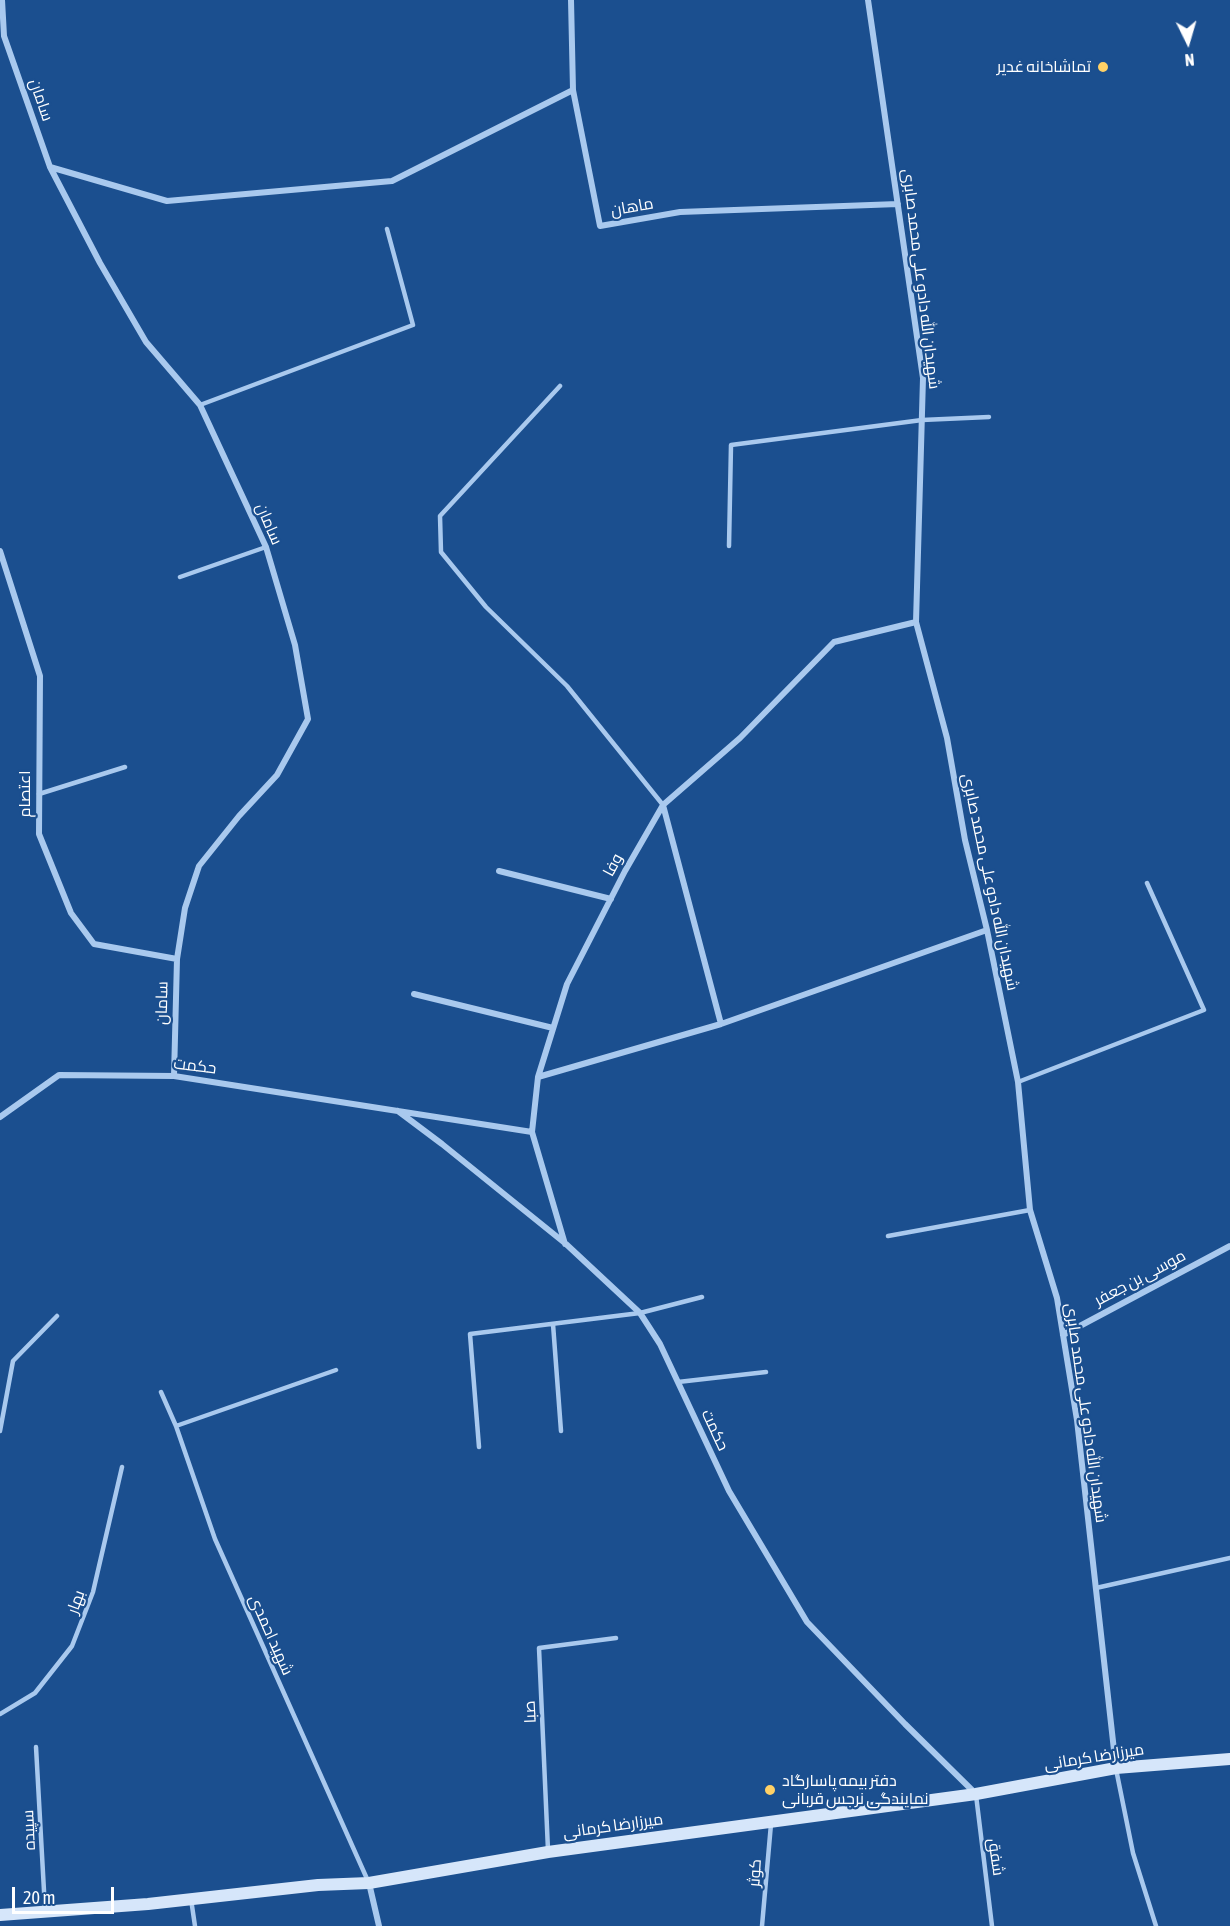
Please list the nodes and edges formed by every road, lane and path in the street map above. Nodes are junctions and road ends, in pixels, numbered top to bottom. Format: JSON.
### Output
{"nodes":[{"id":1,"x":2,"y":0,"type":"edge"},
{"id":2,"x":571,"y":0,"type":"edge"},
{"id":3,"x":868,"y":0,"type":"edge"},
{"id":4,"x":573,"y":90,"type":"junction"},
{"id":5,"x":50,"y":166,"type":"junction"},
{"id":6,"x":898,"y":204,"type":"junction"},
{"id":7,"x":387,"y":229,"type":"dead end"},
{"id":8,"x":560,"y":386,"type":"dead end"},
{"id":9,"x":200,"y":405,"type":"junction"},
{"id":10,"x":989,"y":417,"type":"dead end"},
{"id":11,"x":922,"y":420,"type":"junction"},
{"id":12,"x":729,"y":546,"type":"dead end"},
{"id":13,"x":266,"y":547,"type":"junction"},
{"id":14,"x":0,"y":551,"type":"edge"},
{"id":15,"x":180,"y":577,"type":"dead end"},
{"id":16,"x":916,"y":622,"type":"junction"},
{"id":17,"x":125,"y":767,"type":"dead end"},
{"id":18,"x":39,"y":794,"type":"junction"},
{"id":19,"x":663,"y":805,"type":"junction"},
{"id":20,"x":500,"y":871,"type":"dead end"},
{"id":21,"x":1147,"y":884,"type":"dead end"},
{"id":22,"x":610,"y":899,"type":"junction"},
{"id":23,"x":987,"y":930,"type":"junction"},
{"id":24,"x":177,"y":959,"type":"junction"},
{"id":25,"x":414,"y":994,"type":"dead end"},
{"id":26,"x":721,"y":1024,"type":"junction"},
{"id":27,"x":554,"y":1028,"type":"junction"},
{"id":28,"x":174,"y":1076,"type":"junction"},
{"id":29,"x":538,"y":1077,"type":"junction"},
{"id":30,"x":1018,"y":1082,"type":"junction"},
{"id":31,"x":398,"y":1111,"type":"junction"},
{"id":32,"x":0,"y":1117,"type":"edge"},
{"id":33,"x":531,"y":1132,"type":"junction"},
{"id":34,"x":1029,"y":1210,"type":"junction"},
{"id":35,"x":888,"y":1236,"type":"dead end"},
{"id":36,"x":566,"y":1244,"type":"junction"},
{"id":37,"x":1230,"y":1246,"type":"edge"},
{"id":38,"x":702,"y":1297,"type":"dead end"},
{"id":39,"x":639,"y":1313,"type":"junction"},
{"id":40,"x":57,"y":1316,"type":"dead end"},
{"id":41,"x":553,"y":1324,"type":"junction"},
{"id":42,"x":1063,"y":1335,"type":"junction"},
{"id":43,"x":336,"y":1370,"type":"dead end"},
{"id":44,"x":766,"y":1372,"type":"dead end"},
{"id":45,"x":678,"y":1382,"type":"junction"},
{"id":46,"x":161,"y":1392,"type":"dead end"},
{"id":47,"x":176,"y":1426,"type":"junction"},
{"id":48,"x":0,"y":1431,"type":"edge"},
{"id":49,"x":561,"y":1431,"type":"dead end"},
{"id":50,"x":479,"y":1447,"type":"dead end"},
{"id":51,"x":122,"y":1467,"type":"dead end"},
{"id":52,"x":1230,"y":1558,"type":"edge"},
{"id":53,"x":1096,"y":1588,"type":"junction"},
{"id":54,"x":616,"y":1638,"type":"dead end"},
{"id":55,"x":0,"y":1713,"type":"edge"},
{"id":56,"x":36,"y":1747,"type":"dead end"},
{"id":57,"x":1230,"y":1759,"type":"edge"},
{"id":58,"x":1116,"y":1768,"type":"junction"},
{"id":59,"x":976,"y":1794,"type":"junction"},
{"id":60,"x":771,"y":1821,"type":"junction"},
{"id":61,"x":548,"y":1852,"type":"junction"},
{"id":62,"x":369,"y":1883,"type":"junction"},
{"id":63,"x":191,"y":1899,"type":"junction"},
{"id":64,"x":45,"y":1912,"type":"junction"},
{"id":65,"x":0,"y":1915,"type":"edge"},
{"id":66,"x":994,"y":1925,"type":"edge"},
{"id":67,"x":195,"y":1926,"type":"edge"},
{"id":68,"x":379,"y":1926,"type":"edge"},
{"id":69,"x":762,"y":1926,"type":"edge"},
{"id":70,"x":1156,"y":1926,"type":"edge"}],
"edges":[{"from":1,"to":5,"type":"street","name":"سامان"},
{"from":2,"to":4,"type":"street","name":"ماهان"},
{"from":3,"to":6,"type":"street","name":"شهیدان الله دادو علی محمد صابری"},
{"from":4,"to":5,"type":"street"},
{"from":4,"to":6,"type":"street","name":"ماهان"},
{"from":5,"to":9,"type":"street","name":"سامان"},
{"from":6,"to":11,"type":"street","name":"شهیدان الله دادو علی محمد صابری"},
{"from":7,"to":9,"type":"lane"},
{"from":8,"to":19,"type":"lane"},
{"from":9,"to":13,"type":"street","name":"سامان"},
{"from":10,"to":11,"type":"lane"},
{"from":11,"to":12,"type":"lane"},
{"from":11,"to":16,"type":"street","name":"شهیدان الله دادو علی محمد صابری"},
{"from":13,"to":15,"type":"lane"},
{"from":13,"to":24,"type":"street","name":"سامان"},
{"from":14,"to":18,"type":"street","name":"اعتصام"},
{"from":16,"to":19,"type":"street","name":"وفا"},
{"from":16,"to":23,"type":"street","name":"شهیدان الله دادو علی محمد صابری"},
{"from":17,"to":18,"type":"lane"},
{"from":18,"to":24,"type":"street","name":"اعتصام"},
{"from":19,"to":22,"type":"street","name":"وفا"},
{"from":19,"to":26,"type":"street"},
{"from":20,"to":22,"type":"street"},
{"from":21,"to":30,"type":"lane"},
{"from":22,"to":27,"type":"street","name":"وفا"},
{"from":23,"to":26,"type":"street"},
{"from":23,"to":30,"type":"street","name":"شهیدان الله دادو علی محمد صابری"},
{"from":24,"to":28,"type":"street","name":"سامان"},
{"from":25,"to":27,"type":"street"},
{"from":26,"to":29,"type":"street"},
{"from":27,"to":29,"type":"street","name":"وفا"},
{"from":28,"to":31,"type":"street","name":"حکمت"},
{"from":28,"to":32,"type":"street","name":"حکمت"},
{"from":29,"to":33,"type":"street","name":"وفا"},
{"from":30,"to":34,"type":"street","name":"شهیدان الله دادو علی محمد صابری"},
{"from":31,"to":33,"type":"street","name":"حکمت"},
{"from":31,"to":36,"type":"street","name":"حکمت"},
{"from":33,"to":36,"type":"street","name":"وفا"},
{"from":34,"to":35,"type":"lane"},
{"from":34,"to":42,"type":"street","name":"شهیدان الله دادو علی محمد صابری"},
{"from":36,"to":39,"type":"street","name":"حکمت"},
{"from":37,"to":42,"type":"street","name":"موسی بن جعفر"},
{"from":38,"to":39,"type":"lane"},
{"from":39,"to":41,"type":"lane"},
{"from":39,"to":45,"type":"street","name":"حکمت"},
{"from":40,"to":48,"type":"lane"},
{"from":41,"to":49,"type":"lane"},
{"from":41,"to":50,"type":"lane"},
{"from":42,"to":53,"type":"street","name":"شهیدان الله دادو علی محمد صابری"},
{"from":43,"to":47,"type":"lane"},
{"from":44,"to":45,"type":"lane"},
{"from":45,"to":59,"type":"street","name":"حکمت"},
{"from":46,"to":47,"type":"lane","name":"شهید احمدی"},
{"from":47,"to":62,"type":"lane","name":"شهید احمدی"},
{"from":51,"to":55,"type":"lane","name":"بهار"},
{"from":52,"to":53,"type":"lane"},
{"from":53,"to":58,"type":"street","name":"شهیدان الله دادو علی محمد صابری"},
{"from":54,"to":61,"type":"lane","name":"صبا"},
{"from":56,"to":64,"type":"lane","name":"سپیده"},
{"from":57,"to":58,"type":"main road","name":"میرزارضا کرمانی"},
{"from":58,"to":59,"type":"main road","name":"میرزارضا کرمانی"},
{"from":58,"to":70,"type":"lane"},
{"from":59,"to":60,"type":"main road","name":"میرزارضا کرمانی"},
{"from":59,"to":66,"type":"lane","name":"شفق"},
{"from":60,"to":61,"type":"main road","name":"میرزارضا کرمانی"},
{"from":60,"to":69,"type":"lane","name":"کوثر"},
{"from":61,"to":62,"type":"main road","name":"میرزارضا کرمانی"},
{"from":62,"to":63,"type":"main road","name":"میرزارضا کرمانی"},
{"from":62,"to":68,"type":"street"},
{"from":63,"to":64,"type":"main road","name":"میرزارضا کرمانی"},
{"from":63,"to":67,"type":"lane"},
{"from":64,"to":65,"type":"main road","name":"میرزارضا کرمانی"}]}
